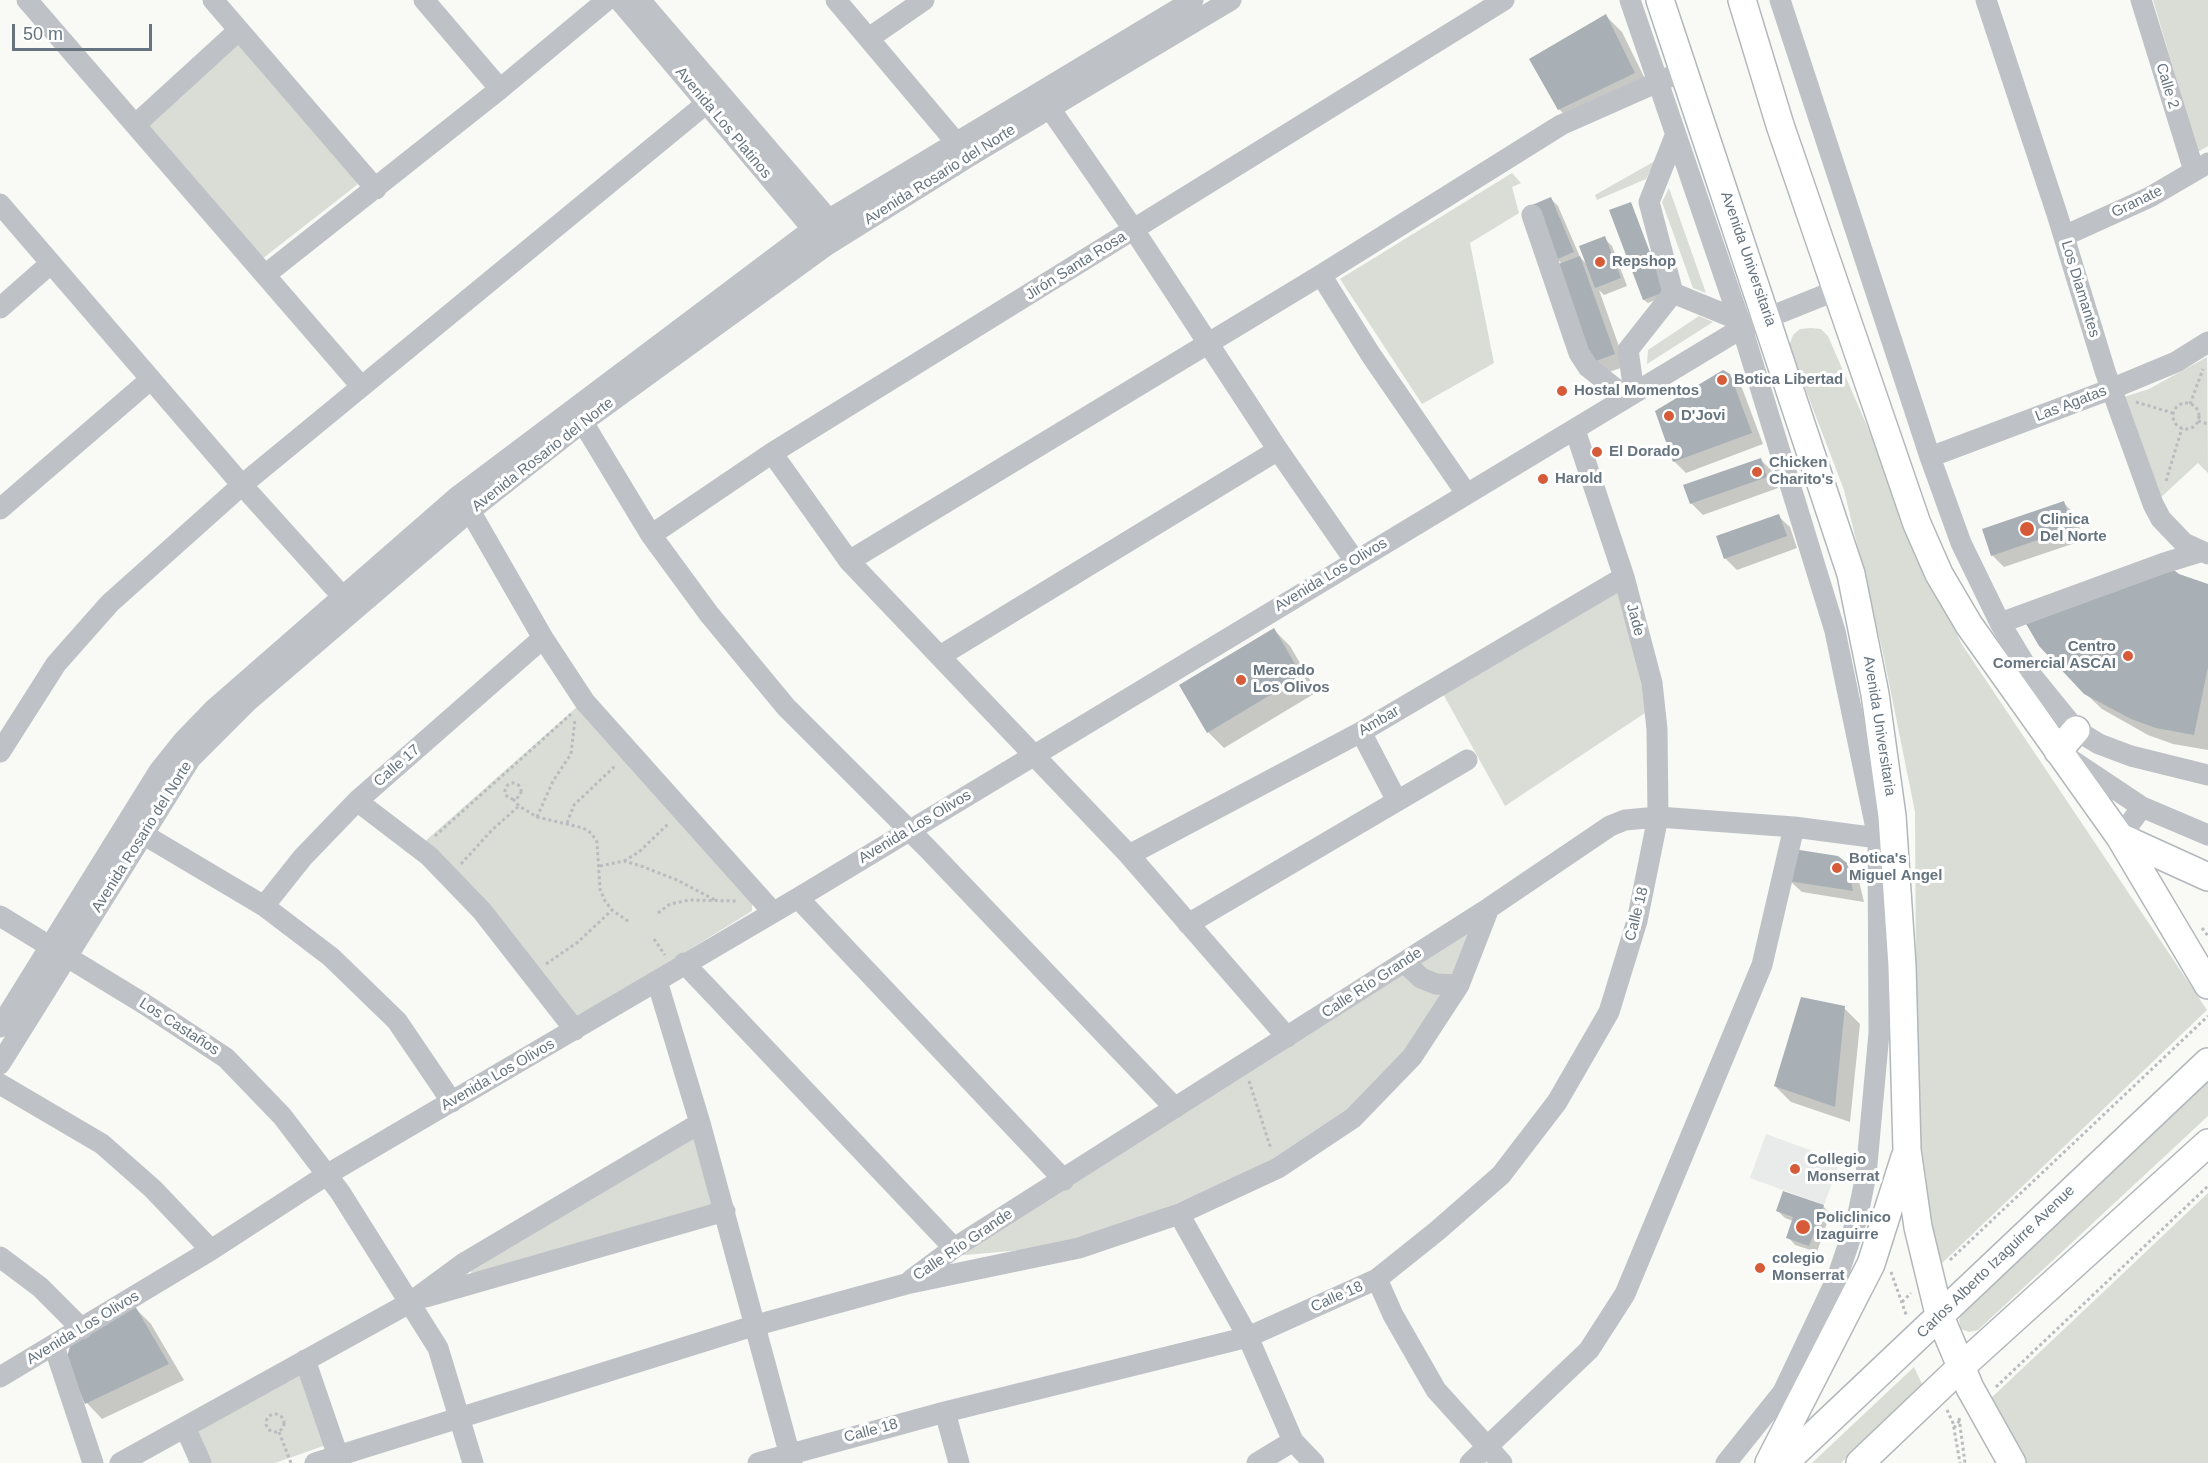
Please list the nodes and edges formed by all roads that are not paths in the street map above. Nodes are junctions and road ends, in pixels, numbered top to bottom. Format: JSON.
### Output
{"nodes":[{"id":1,"x":27,"y":0,"type":"edge"},
{"id":2,"x":213,"y":0,"type":"edge"},
{"id":3,"x":424,"y":0,"type":"edge"},
{"id":4,"x":607,"y":0,"type":"edge"},
{"id":5,"x":619,"y":0,"type":"edge"},
{"id":6,"x":640,"y":0,"type":"edge"},
{"id":7,"x":836,"y":0,"type":"edge"},
{"id":8,"x":924,"y":0,"type":"edge"},
{"id":9,"x":1193,"y":0,"type":"edge"},
{"id":10,"x":1231,"y":0,"type":"edge"},
{"id":11,"x":1504,"y":0,"type":"edge"},
{"id":12,"x":1630,"y":0,"type":"edge"},
{"id":13,"x":1660,"y":0,"type":"edge"},
{"id":14,"x":1742,"y":0,"type":"edge"},
{"id":15,"x":1780,"y":0,"type":"edge"},
{"id":16,"x":1986,"y":0,"type":"edge"},
{"id":17,"x":2141,"y":0,"type":"edge"},
{"id":18,"x":239,"y":30,"type":"junction"},
{"id":19,"x":868,"y":38,"type":"junction"},
{"id":20,"x":1683,"y":71,"type":"junction"},
{"id":21,"x":1656,"y":82,"type":"junction"},
{"id":22,"x":500,"y":89,"type":"junction"},
{"id":23,"x":713,"y":98,"type":"junction"},
{"id":24,"x":1044,"y":100,"type":"junction"},
{"id":25,"x":135,"y":125,"type":"junction"},
{"id":26,"x":1675,"y":136,"type":"junction"},
{"id":27,"x":963,"y":149,"type":"junction"},
{"id":28,"x":2201,"y":167,"type":"edge"},
{"id":29,"x":376,"y":189,"type":"junction"},
{"id":30,"x":0,"y":204,"type":"edge"},
{"id":31,"x":1532,"y":215,"type":"dead end"},
{"id":32,"x":1134,"y":230,"type":"junction"},
{"id":33,"x":827,"y":233,"type":"junction"},
{"id":34,"x":2064,"y":236,"type":"junction"},
{"id":35,"x":50,"y":264,"type":"junction"},
{"id":36,"x":265,"y":275,"type":"junction"},
{"id":37,"x":1321,"y":275,"type":"junction"},
{"id":38,"x":1838,"y":290,"type":"junction"},
{"id":39,"x":1673,"y":293,"type":"junction"},
{"id":40,"x":0,"y":308,"type":"edge"},
{"id":41,"x":1767,"y":317,"type":"junction"},
{"id":42,"x":1741,"y":324,"type":"junction"},
{"id":43,"x":1209,"y":341,"type":"junction"},
{"id":44,"x":2206,"y":350,"type":"edge"},
{"id":45,"x":151,"y":379,"type":"junction"},
{"id":46,"x":360,"y":386,"type":"junction"},
{"id":47,"x":1630,"y":394,"type":"junction"},
{"id":48,"x":2118,"y":394,"type":"junction"},
{"id":49,"x":578,"y":415,"type":"junction"},
{"id":50,"x":1575,"y":429,"type":"junction"},
{"id":51,"x":1278,"y":450,"type":"junction"},
{"id":52,"x":772,"y":453,"type":"junction"},
{"id":53,"x":1929,"y":457,"type":"junction"},
{"id":54,"x":242,"y":485,"type":"junction"},
{"id":55,"x":1466,"y":493,"type":"junction"},
{"id":56,"x":464,"y":504,"type":"junction"},
{"id":57,"x":0,"y":509,"type":"edge"},
{"id":58,"x":651,"y":535,"type":"junction"},
{"id":59,"x":2204,"y":553,"type":"edge"},
{"id":60,"x":849,"y":561,"type":"junction"},
{"id":61,"x":1355,"y":561,"type":"junction"},
{"id":62,"x":1624,"y":577,"type":"junction"},
{"id":63,"x":349,"y":604,"type":"junction"},
{"id":64,"x":2000,"y":623,"type":"junction"},
{"id":65,"x":543,"y":638,"type":"junction"},
{"id":66,"x":940,"y":656,"type":"junction"},
{"id":67,"x":2076,"y":730,"type":"junction"},
{"id":68,"x":1361,"y":732,"type":"junction"},
{"id":69,"x":1,"y":748,"type":"edge"},
{"id":70,"x":2058,"y":751,"type":"junction"},
{"id":71,"x":1032,"y":756,"type":"junction"},
{"id":72,"x":1467,"y":760,"type":"dead end"},
{"id":73,"x":2208,"y":775,"type":"edge"},
{"id":74,"x":357,"y":801,"type":"junction"},
{"id":75,"x":1397,"y":801,"type":"junction"},
{"id":76,"x":2142,"y":807,"type":"junction"},
{"id":77,"x":1659,"y":817,"type":"junction"},
{"id":78,"x":1794,"y":827,"type":"junction"},
{"id":79,"x":134,"y":829,"type":"junction"},
{"id":80,"x":909,"y":830,"type":"junction"},
{"id":81,"x":2208,"y":835,"type":"edge"},
{"id":82,"x":2120,"y":837,"type":"junction"},
{"id":83,"x":1878,"y":838,"type":"junction"},
{"id":84,"x":1129,"y":855,"type":"junction"},
{"id":85,"x":2208,"y":877,"type":"edge"},
{"id":86,"x":798,"y":898,"type":"junction"},
{"id":87,"x":264,"y":906,"type":"junction"},
{"id":88,"x":1489,"y":908,"type":"junction"},
{"id":89,"x":772,"y":911,"type":"junction"},
{"id":90,"x":0,"y":916,"type":"edge"},
{"id":91,"x":1188,"y":924,"type":"junction"},
{"id":92,"x":58,"y":952,"type":"junction"},
{"id":93,"x":674,"y":959,"type":"junction"},
{"id":94,"x":1404,"y":962,"type":"junction"},
{"id":95,"x":657,"y":981,"type":"junction"},
{"id":96,"x":1459,"y":985,"type":"junction"},
{"id":97,"x":2208,"y":985,"type":"edge"},
{"id":98,"x":0,"y":1027,"type":"edge"},
{"id":99,"x":575,"y":1030,"type":"junction"},
{"id":100,"x":1890,"y":1031,"type":"junction"},
{"id":101,"x":1287,"y":1037,"type":"junction"},
{"id":102,"x":2208,"y":1062,"type":"edge"},
{"id":103,"x":0,"y":1064,"type":"edge"},
{"id":104,"x":0,"y":1084,"type":"edge"},
{"id":105,"x":452,"y":1102,"type":"junction"},
{"id":106,"x":1175,"y":1108,"type":"junction"},
{"id":107,"x":700,"y":1124,"type":"junction"},
{"id":108,"x":2208,"y":1143,"type":"edge"},
{"id":109,"x":1907,"y":1150,"type":"junction"},
{"id":110,"x":327,"y":1174,"type":"junction"},
{"id":111,"x":1064,"y":1180,"type":"junction"},
{"id":112,"x":724,"y":1211,"type":"junction"},
{"id":113,"x":1179,"y":1214,"type":"junction"},
{"id":114,"x":954,"y":1248,"type":"junction"},
{"id":115,"x":212,"y":1250,"type":"junction"},
{"id":116,"x":0,"y":1257,"type":"edge"},
{"id":117,"x":1377,"y":1279,"type":"junction"},
{"id":118,"x":906,"y":1284,"type":"junction"},
{"id":119,"x":411,"y":1302,"type":"junction"},
{"id":120,"x":1939,"y":1314,"type":"junction"},
{"id":121,"x":753,"y":1326,"type":"junction"},
{"id":122,"x":82,"y":1329,"type":"junction"},
{"id":123,"x":1813,"y":1330,"type":"junction"},
{"id":124,"x":1248,"y":1337,"type":"junction"},
{"id":125,"x":54,"y":1346,"type":"junction"},
{"id":126,"x":305,"y":1360,"type":"junction"},
{"id":127,"x":1817,"y":1365,"type":"junction"},
{"id":128,"x":1962,"y":1366,"type":"junction"},
{"id":129,"x":0,"y":1377,"type":"edge"},
{"id":130,"x":945,"y":1412,"type":"junction"},
{"id":131,"x":458,"y":1417,"type":"junction"},
{"id":132,"x":184,"y":1427,"type":"junction"},
{"id":133,"x":1293,"y":1441,"type":"junction"},
{"id":134,"x":1487,"y":1446,"type":"junction"},
{"id":135,"x":338,"y":1456,"type":"junction"},
{"id":136,"x":791,"y":1458,"type":"edge"},
{"id":137,"x":93,"y":1463,"type":"edge"},
{"id":138,"x":120,"y":1463,"type":"edge"},
{"id":139,"x":201,"y":1463,"type":"edge"},
{"id":140,"x":315,"y":1463,"type":"edge"},
{"id":141,"x":473,"y":1463,"type":"edge"},
{"id":142,"x":758,"y":1463,"type":"edge"},
{"id":143,"x":959,"y":1463,"type":"edge"},
{"id":144,"x":1257,"y":1463,"type":"edge"},
{"id":145,"x":1314,"y":1463,"type":"edge"},
{"id":146,"x":1470,"y":1463,"type":"edge"},
{"id":147,"x":1502,"y":1463,"type":"edge"},
{"id":148,"x":1726,"y":1463,"type":"edge"},
{"id":149,"x":1770,"y":1463,"type":"edge"},
{"id":150,"x":1784,"y":1463,"type":"edge"},
{"id":151,"x":1860,"y":1463,"type":"edge"},
{"id":152,"x":2012,"y":1463,"type":"edge"}],
"edges":[{"from":1,"to":25,"type":"street"},
{"from":2,"to":18,"type":"street"},
{"from":3,"to":22,"type":"street"},
{"from":4,"to":22,"type":"street"},
{"from":5,"to":23,"type":"street","name":"Avenida Los Platinos"},
{"from":6,"to":23,"type":"street","name":"Avenida Los Platinos"},
{"from":7,"to":19,"type":"street"},
{"from":8,"to":19,"type":"street"},
{"from":9,"to":24,"type":"street","name":"Avenida Rosario del Norte"},
{"from":10,"to":24,"type":"street","name":"Avenida Rosario del Norte"},
{"from":11,"to":32,"type":"street","name":"Jirón Santa Rosa"},
{"from":12,"to":21,"type":"street","name":"Avenida Universitaria"},
{"from":13,"to":20,"type":"main road","name":"Avenida Universitaria"},
{"from":14,"to":38,"type":"main road"},
{"from":15,"to":53,"type":"street"},
{"from":16,"to":34,"type":"street","name":"Los Diamantes"},
{"from":17,"to":28,"type":"street","name":"Calle 2"},
{"from":18,"to":25,"type":"street"},
{"from":18,"to":29,"type":"street"},
{"from":19,"to":27,"type":"street"},
{"from":20,"to":21,"type":"street"},
{"from":20,"to":41,"type":"main road","name":"Avenida Universitaria"},
{"from":21,"to":26,"type":"street","name":"Avenida Universitaria"},
{"from":21,"to":37,"type":"street"},
{"from":22,"to":29,"type":"street"},
{"from":23,"to":33,"type":"street","name":"Avenida Los Platinos"},
{"from":23,"to":46,"type":"street"},
{"from":24,"to":27,"type":"street","name":"Avenida Rosario del Norte"},
{"from":24,"to":32,"type":"street"},
{"from":25,"to":36,"type":"street"},
{"from":26,"to":39,"type":"street"},
{"from":26,"to":42,"type":"street","name":"Avenida Universitaria"},
{"from":27,"to":33,"type":"street","name":"Avenida Rosario del Norte"},
{"from":28,"to":34,"type":"street","name":"Granate"},
{"from":29,"to":36,"type":"street"},
{"from":30,"to":35,"type":"street"},
{"from":31,"to":47,"type":"street"},
{"from":32,"to":43,"type":"street"},
{"from":32,"to":52,"type":"street","name":"Jirón Santa Rosa"},
{"from":33,"to":49,"type":"street","name":"Avenida Rosario del Norte"},
{"from":34,"to":48,"type":"street","name":"Los Diamantes"},
{"from":35,"to":40,"type":"street"},
{"from":35,"to":45,"type":"street"},
{"from":36,"to":46,"type":"street"},
{"from":37,"to":43,"type":"street"},
{"from":37,"to":55,"type":"street"},
{"from":38,"to":41,"type":"street","name":"Avenida Los Olivos"},
{"from":38,"to":70,"type":"main road"},
{"from":39,"to":42,"type":"street"},
{"from":39,"to":47,"type":"street"},
{"from":41,"to":42,"type":"street","name":"Avenida Los Olivos"},
{"from":41,"to":100,"type":"main road","name":"Avenida Universitaria"},
{"from":42,"to":47,"type":"street","name":"Avenida Los Olivos"},
{"from":42,"to":83,"type":"street","name":"Avenida Universitaria"},
{"from":43,"to":51,"type":"street"},
{"from":43,"to":60,"type":"street"},
{"from":44,"to":48,"type":"street","name":"Las Agatas"},
{"from":45,"to":54,"type":"street"},
{"from":45,"to":57,"type":"street"},
{"from":46,"to":54,"type":"street"},
{"from":47,"to":50,"type":"street","name":"Avenida Los Olivos"},
{"from":48,"to":53,"type":"street","name":"Las Agatas"},
{"from":48,"to":59,"type":"street","name":"Los Diamantes"},
{"from":49,"to":56,"type":"street","name":"Avenida Rosario del Norte"},
{"from":49,"to":58,"type":"street"},
{"from":50,"to":55,"type":"street","name":"Avenida Los Olivos"},
{"from":50,"to":62,"type":"street","name":"Jade"},
{"from":51,"to":61,"type":"street"},
{"from":51,"to":66,"type":"street"},
{"from":52,"to":58,"type":"street","name":"Jirón Santa Rosa"},
{"from":52,"to":60,"type":"street"},
{"from":53,"to":64,"type":"street"},
{"from":54,"to":63,"type":"street"},
{"from":54,"to":69,"type":"street"},
{"from":55,"to":61,"type":"street","name":"Avenida Los Olivos"},
{"from":56,"to":63,"type":"street","name":"Avenida Rosario del Norte"},
{"from":56,"to":65,"type":"street"},
{"from":58,"to":80,"type":"street"},
{"from":59,"to":64,"type":"street"},
{"from":60,"to":66,"type":"street"},
{"from":61,"to":71,"type":"street","name":"Avenida Los Olivos"},
{"from":62,"to":68,"type":"street","name":"Ambar"},
{"from":62,"to":77,"type":"street","name":"Jade"},
{"from":63,"to":79,"type":"street","name":"Avenida Rosario del Norte"},
{"from":64,"to":67,"type":"street"},
{"from":65,"to":74,"type":"street","name":"Calle 17"},
{"from":65,"to":89,"type":"street"},
{"from":66,"to":71,"type":"street"},
{"from":67,"to":70,"type":"main road"},
{"from":67,"to":73,"type":"street"},
{"from":68,"to":75,"type":"street"},
{"from":68,"to":84,"type":"street","name":"Ambar"},
{"from":70,"to":76,"type":"street"},
{"from":70,"to":82,"type":"main road"},
{"from":71,"to":80,"type":"street","name":"Avenida Los Olivos"},
{"from":71,"to":84,"type":"street"},
{"from":72,"to":75,"type":"street"},
{"from":74,"to":87,"type":"street","name":"Calle 17"},
{"from":74,"to":99,"type":"street"},
{"from":75,"to":91,"type":"street"},
{"from":76,"to":81,"type":"street"},
{"from":76,"to":82,"type":"street"},
{"from":77,"to":78,"type":"street","name":"Calle Río Grande"},
{"from":77,"to":88,"type":"street","name":"Calle Río Grande"},
{"from":77,"to":117,"type":"street","name":"Calle 18"},
{"from":78,"to":83,"type":"street","name":"Calle Río Grande"},
{"from":78,"to":134,"type":"street"},
{"from":79,"to":87,"type":"street"},
{"from":79,"to":92,"type":"street","name":"Avenida Rosario del Norte"},
{"from":80,"to":86,"type":"street","name":"Avenida Los Olivos"},
{"from":80,"to":106,"type":"street"},
{"from":82,"to":85,"type":"main road"},
{"from":82,"to":97,"type":"main road"},
{"from":83,"to":100,"type":"street","name":"Avenida Universitaria"},
{"from":84,"to":91,"type":"street"},
{"from":86,"to":89,"type":"street","name":"Avenida Los Olivos"},
{"from":86,"to":111,"type":"street"},
{"from":87,"to":105,"type":"street"},
{"from":88,"to":94,"type":"street","name":"Calle Río Grande"},
{"from":88,"to":96,"type":"street"},
{"from":89,"to":93,"type":"street","name":"Avenida Los Olivos"},
{"from":90,"to":92,"type":"street","name":"Los Castaños"},
{"from":91,"to":101,"type":"street"},
{"from":92,"to":98,"type":"street","name":"Avenida Rosario del Norte"},
{"from":92,"to":103,"type":"street","name":"Avenida Rosario del Norte"},
{"from":92,"to":110,"type":"street","name":"Los Castaños"},
{"from":93,"to":95,"type":"street","name":"Avenida Los Olivos"},
{"from":93,"to":114,"type":"street"},
{"from":94,"to":96,"type":"street"},
{"from":94,"to":101,"type":"street","name":"Calle Río Grande"},
{"from":95,"to":99,"type":"street","name":"Avenida Los Olivos"},
{"from":95,"to":107,"type":"street"},
{"from":96,"to":113,"type":"street"},
{"from":99,"to":105,"type":"street","name":"Avenida Los Olivos"},
{"from":100,"to":109,"type":"main road","name":"Avenida Universitaria"},
{"from":100,"to":123,"type":"street","name":"Avenida Universitaria"},
{"from":101,"to":106,"type":"street","name":"Calle Río Grande"},
{"from":102,"to":120,"type":"main road","name":"Carlos Alberto Izaguirre Avenue"},
{"from":104,"to":115,"type":"street"},
{"from":105,"to":110,"type":"street","name":"Avenida Los Olivos"},
{"from":106,"to":111,"type":"street","name":"Calle Río Grande"},
{"from":107,"to":112,"type":"street"},
{"from":107,"to":119,"type":"street"},
{"from":108,"to":128,"type":"main road"},
{"from":109,"to":120,"type":"main road","name":"Avenida Universitaria"},
{"from":109,"to":127,"type":"main road"},
{"from":110,"to":115,"type":"street","name":"Avenida Los Olivos"},
{"from":110,"to":119,"type":"street","name":"Los Castaños"},
{"from":111,"to":114,"type":"street","name":"Calle Río Grande"},
{"from":112,"to":119,"type":"street"},
{"from":112,"to":121,"type":"street"},
{"from":113,"to":118,"type":"street"},
{"from":113,"to":124,"type":"street"},
{"from":114,"to":118,"type":"street","name":"Calle Río Grande"},
{"from":115,"to":122,"type":"street","name":"Avenida Los Olivos"},
{"from":116,"to":122,"type":"street"},
{"from":117,"to":124,"type":"street","name":"Calle 18"},
{"from":117,"to":134,"type":"street"},
{"from":118,"to":121,"type":"street"},
{"from":119,"to":126,"type":"street"},
{"from":119,"to":131,"type":"street","name":"Los Castaños"},
{"from":120,"to":128,"type":"main road","name":"Avenida Universitaria"},
{"from":120,"to":150,"type":"main road","name":"Carlos Alberto Izaguirre Avenue"},
{"from":121,"to":131,"type":"street"},
{"from":121,"to":136,"type":"street"},
{"from":122,"to":125,"type":"street","name":"Avenida Los Olivos"},
{"from":123,"to":127,"type":"main road"},
{"from":123,"to":148,"type":"street","name":"Avenida Universitaria"},
{"from":124,"to":130,"type":"street","name":"Calle 18"},
{"from":124,"to":133,"type":"street"},
{"from":125,"to":129,"type":"street","name":"Avenida Los Olivos"},
{"from":125,"to":137,"type":"street"},
{"from":126,"to":132,"type":"street"},
{"from":126,"to":135,"type":"street"},
{"from":127,"to":149,"type":"main road"},
{"from":128,"to":151,"type":"main road"},
{"from":128,"to":152,"type":"main road","name":"Avenida Universitaria"},
{"from":130,"to":136,"type":"street","name":"Calle 18"},
{"from":130,"to":143,"type":"street"},
{"from":131,"to":135,"type":"street"},
{"from":131,"to":141,"type":"street","name":"Los Castaños"},
{"from":132,"to":138,"type":"street"},
{"from":132,"to":139,"type":"street"},
{"from":133,"to":144,"type":"street"},
{"from":133,"to":145,"type":"street"},
{"from":134,"to":146,"type":"street"},
{"from":134,"to":147,"type":"street"},
{"from":135,"to":140,"type":"street"},
{"from":136,"to":142,"type":"street","name":"Calle 18"}]}
